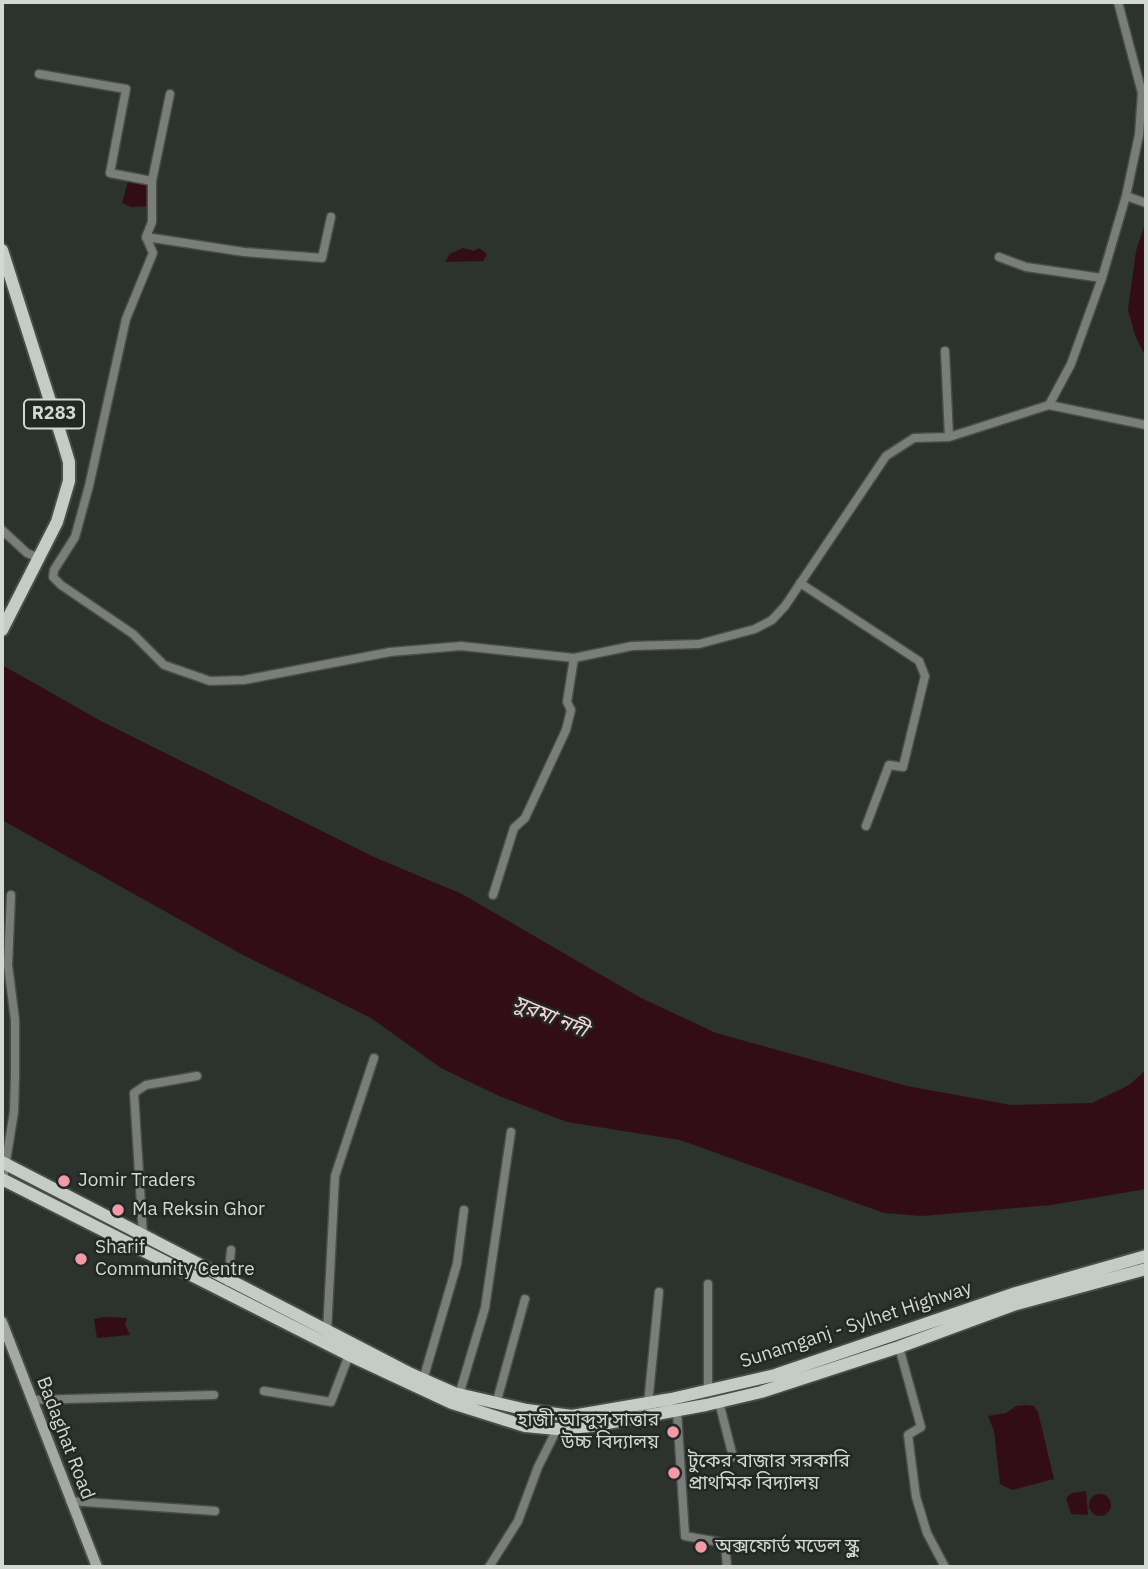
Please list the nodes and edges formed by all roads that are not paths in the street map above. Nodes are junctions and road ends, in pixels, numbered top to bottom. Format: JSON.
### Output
{"nodes":[{"id":1,"x":1118,"y":2,"type":"edge"},
{"id":2,"x":39,"y":74,"type":"dead end"},
{"id":3,"x":170,"y":94,"type":"dead end"},
{"id":4,"x":152,"y":181,"type":"junction"},
{"id":5,"x":1126,"y":196,"type":"junction"},
{"id":6,"x":1146,"y":203,"type":"edge"},
{"id":7,"x":331,"y":217,"type":"dead end"},
{"id":8,"x":146,"y":237,"type":"junction"},
{"id":9,"x":2,"y":250,"type":"edge"},
{"id":10,"x":999,"y":257,"type":"dead end"},
{"id":11,"x":1102,"y":278,"type":"junction"},
{"id":12,"x":944,"y":351,"type":"dead end"},
{"id":13,"x":1049,"y":405,"type":"junction"},
{"id":14,"x":1146,"y":425,"type":"edge"},
{"id":15,"x":949,"y":436,"type":"junction"},
{"id":16,"x":2,"y":530,"type":"edge"},
{"id":17,"x":39,"y":558,"type":"junction"},
{"id":18,"x":800,"y":583,"type":"junction"},
{"id":19,"x":2,"y":630,"type":"edge"},
{"id":20,"x":574,"y":658,"type":"junction"},
{"id":21,"x":866,"y":826,"type":"dead end"},
{"id":22,"x":11,"y":895,"type":"dead end"},
{"id":23,"x":493,"y":895,"type":"dead end"},
{"id":24,"x":374,"y":1058,"type":"dead end"},
{"id":25,"x":197,"y":1076,"type":"dead end"},
{"id":26,"x":511,"y":1132,"type":"dead end"},
{"id":27,"x":4,"y":1163,"type":"edge"},
{"id":28,"x":2,"y":1179,"type":"edge"},
{"id":29,"x":88,"y":1208,"type":"junction"},
{"id":30,"x":464,"y":1210,"type":"dead end"},
{"id":31,"x":82,"y":1220,"type":"junction"},
{"id":32,"x":143,"y":1236,"type":"junction"},
{"id":33,"x":231,"y":1250,"type":"dead end"},
{"id":34,"x":1146,"y":1256,"type":"edge"},
{"id":35,"x":1146,"y":1269,"type":"edge"},
{"id":36,"x":1102,"y":1275,"type":"junction"},
{"id":37,"x":228,"y":1282,"type":"junction"},
{"id":38,"x":708,"y":1284,"type":"dead end"},
{"id":39,"x":659,"y":1292,"type":"dead end"},
{"id":40,"x":525,"y":1300,"type":"dead end"},
{"id":41,"x":2,"y":1322,"type":"edge"},
{"id":42,"x":327,"y":1332,"type":"junction"},
{"id":43,"x":899,"y":1347,"type":"junction"},
{"id":44,"x":349,"y":1355,"type":"junction"},
{"id":45,"x":423,"y":1380,"type":"junction"},
{"id":46,"x":264,"y":1391,"type":"dead end"},
{"id":47,"x":708,"y":1391,"type":"junction"},
{"id":48,"x":214,"y":1395,"type":"dead end"},
{"id":49,"x":459,"y":1395,"type":"junction"},
{"id":50,"x":31,"y":1400,"type":"junction"},
{"id":51,"x":719,"y":1402,"type":"junction"},
{"id":52,"x":496,"y":1404,"type":"junction"},
{"id":53,"x":648,"y":1404,"type":"junction"},
{"id":54,"x":677,"y":1411,"type":"junction"},
{"id":55,"x":557,"y":1429,"type":"junction"},
{"id":56,"x":733,"y":1457,"type":"dead end"},
{"id":57,"x":70,"y":1501,"type":"junction"},
{"id":58,"x":215,"y":1511,"type":"dead end"},
{"id":59,"x":97,"y":1567,"type":"edge"},
{"id":60,"x":489,"y":1567,"type":"edge"},
{"id":61,"x":727,"y":1567,"type":"edge"},
{"id":62,"x":945,"y":1567,"type":"edge"}],
"edges":[{"from":1,"to":5,"type":"street"},
{"from":2,"to":4,"type":"street"},
{"from":3,"to":4,"type":"street"},
{"from":4,"to":8,"type":"street"},
{"from":5,"to":6,"type":"street"},
{"from":5,"to":11,"type":"street"},
{"from":7,"to":8,"type":"street"},
{"from":8,"to":20,"type":"street"},
{"from":9,"to":17,"type":"main road","number":"R283"},
{"from":10,"to":11,"type":"street"},
{"from":11,"to":13,"type":"street"},
{"from":12,"to":15,"type":"street"},
{"from":13,"to":14,"type":"street"},
{"from":13,"to":15,"type":"street"},
{"from":15,"to":18,"type":"street"},
{"from":16,"to":17,"type":"street"},
{"from":17,"to":19,"type":"main road","number":"R283"},
{"from":18,"to":20,"type":"street"},
{"from":18,"to":21,"type":"street"},
{"from":20,"to":23,"type":"street"},
{"from":22,"to":27,"type":"street"},
{"from":24,"to":42,"type":"street"},
{"from":25,"to":32,"type":"street"},
{"from":26,"to":49,"type":"street"},
{"from":27,"to":28,"type":"street"},
{"from":27,"to":29,"type":"main road","name":"Sunamganj - Sylhet Highway"},
{"from":28,"to":31,"type":"main road","name":"Sunamganj - Sylhet Highway"},
{"from":29,"to":31,"type":"main road"},
{"from":29,"to":32,"type":"main road","name":"Sunamganj - Sylhet Highway"},
{"from":30,"to":45,"type":"street"},
{"from":31,"to":44,"type":"main road","name":"Sunamganj - Sylhet Highway"},
{"from":32,"to":37,"type":"main road","name":"Sunamganj - Sylhet Highway"},
{"from":33,"to":37,"type":"street"},
{"from":34,"to":36,"type":"main road","name":"Sunamganj - Sylhet Highway"},
{"from":35,"to":36,"type":"main road"},
{"from":36,"to":43,"type":"main road","name":"Sunamganj - Sylhet Highway"},
{"from":36,"to":47,"type":"main road","name":"Sunamganj - Sylhet Highway"},
{"from":37,"to":42,"type":"main road","name":"Sunamganj - Sylhet Highway"},
{"from":38,"to":47,"type":"street"},
{"from":39,"to":53,"type":"street"},
{"from":40,"to":52,"type":"street"},
{"from":41,"to":50,"type":"main road","name":"Badaghat Road"},
{"from":42,"to":45,"type":"main road","name":"Sunamganj - Sylhet Highway"},
{"from":43,"to":51,"type":"main road","name":"Sunamganj - Sylhet Highway"},
{"from":43,"to":62,"type":"street"},
{"from":44,"to":46,"type":"street"},
{"from":44,"to":55,"type":"main road","name":"Sunamganj - Sylhet Highway"},
{"from":45,"to":49,"type":"main road","name":"Sunamganj - Sylhet Highway"},
{"from":47,"to":53,"type":"main road","name":"Sunamganj - Sylhet Highway"},
{"from":48,"to":50,"type":"street"},
{"from":49,"to":52,"type":"main road","name":"Sunamganj - Sylhet Highway"},
{"from":50,"to":57,"type":"main road","name":"Badaghat Road"},
{"from":51,"to":54,"type":"main road","name":"Sunamganj - Sylhet Highway"},
{"from":51,"to":56,"type":"street"},
{"from":52,"to":53,"type":"main road","name":"Sunamganj - Sylhet Highway"},
{"from":54,"to":55,"type":"main road","name":"Sunamganj - Sylhet Highway"},
{"from":54,"to":61,"type":"street"},
{"from":55,"to":60,"type":"street"},
{"from":57,"to":58,"type":"street"},
{"from":57,"to":59,"type":"main road","name":"Badaghat Road"}]}
